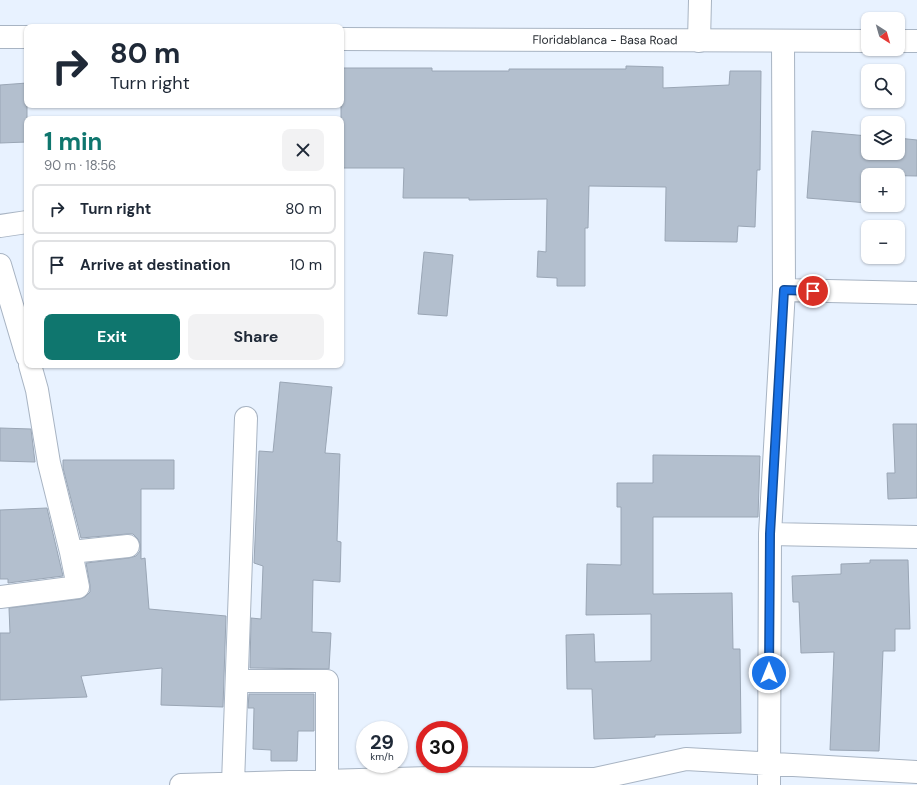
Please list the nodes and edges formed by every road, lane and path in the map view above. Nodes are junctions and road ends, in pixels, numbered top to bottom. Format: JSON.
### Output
{"nodes":[{"id":1,"x":700,"y":0,"type":"edge"},
{"id":2,"x":0,"y":37,"type":"edge"},
{"id":3,"x":24,"y":37,"type":"edge"},
{"id":4,"x":344,"y":39,"type":"edge"},
{"id":5,"x":699,"y":41,"type":"junction"},
{"id":6,"x":783,"y":41,"type":"junction"},
{"id":7,"x":861,"y":41,"type":"edge"},
{"id":8,"x":905,"y":41,"type":"edge"},
{"id":9,"x":917,"y":41,"type":"edge"},
{"id":10,"x":24,"y":222,"type":"edge"},
{"id":11,"x":0,"y":226,"type":"edge"},
{"id":12,"x":0,"y":265,"type":"edge"},
{"id":13,"x":784,"y":290,"type":"junction"},
{"id":14,"x":917,"y":293,"type":"edge"},
{"id":15,"x":24,"y":346,"type":"edge"},
{"id":16,"x":31,"y":368,"type":"edge"},
{"id":17,"x":246,"y":418,"type":"dead end"},
{"id":18,"x":770,"y":534,"type":"junction"},
{"id":19,"x":917,"y":537,"type":"edge"},
{"id":20,"x":128,"y":546,"type":"dead end"},
{"id":21,"x":71,"y":552,"type":"junction"},
{"id":22,"x":0,"y":597,"type":"edge"},
{"id":23,"x":237,"y":681,"type":"junction"},
{"id":24,"x":917,"y":772,"type":"edge"},
{"id":25,"x":769,"y":775,"type":"edge"},
{"id":26,"x":327,"y":781,"type":"junction"},
{"id":27,"x":471,"y":781,"type":"edge"},
{"id":28,"x":233,"y":783,"type":"junction"},
{"id":29,"x":182,"y":785,"type":"edge"}],
"edges":[{"from":1,"to":5,"type":"street"},
{"from":2,"to":3,"type":"street"},
{"from":4,"to":5,"type":"street","name":"Floridablanca - Basa Road"},
{"from":5,"to":6,"type":"street","name":"Floridablanca - Basa Road"},
{"from":6,"to":7,"type":"street","name":"Floridablanca - Basa Road"},
{"from":6,"to":13,"type":"street"},
{"from":8,"to":9,"type":"street"},
{"from":10,"to":11,"type":"street"},
{"from":12,"to":15,"type":"street"},
{"from":13,"to":14,"type":"street"},
{"from":13,"to":18,"type":"street"},
{"from":16,"to":21,"type":"street"},
{"from":17,"to":23,"type":"street"},
{"from":18,"to":19,"type":"street"},
{"from":18,"to":25,"type":"street"},
{"from":20,"to":21,"type":"street"},
{"from":21,"to":22,"type":"street"},
{"from":23,"to":26,"type":"street"},
{"from":23,"to":28,"type":"street"},
{"from":24,"to":25,"type":"street"},
{"from":25,"to":27,"type":"street"},
{"from":26,"to":27,"type":"street"},
{"from":26,"to":28,"type":"street"},
{"from":28,"to":29,"type":"street"}]}
